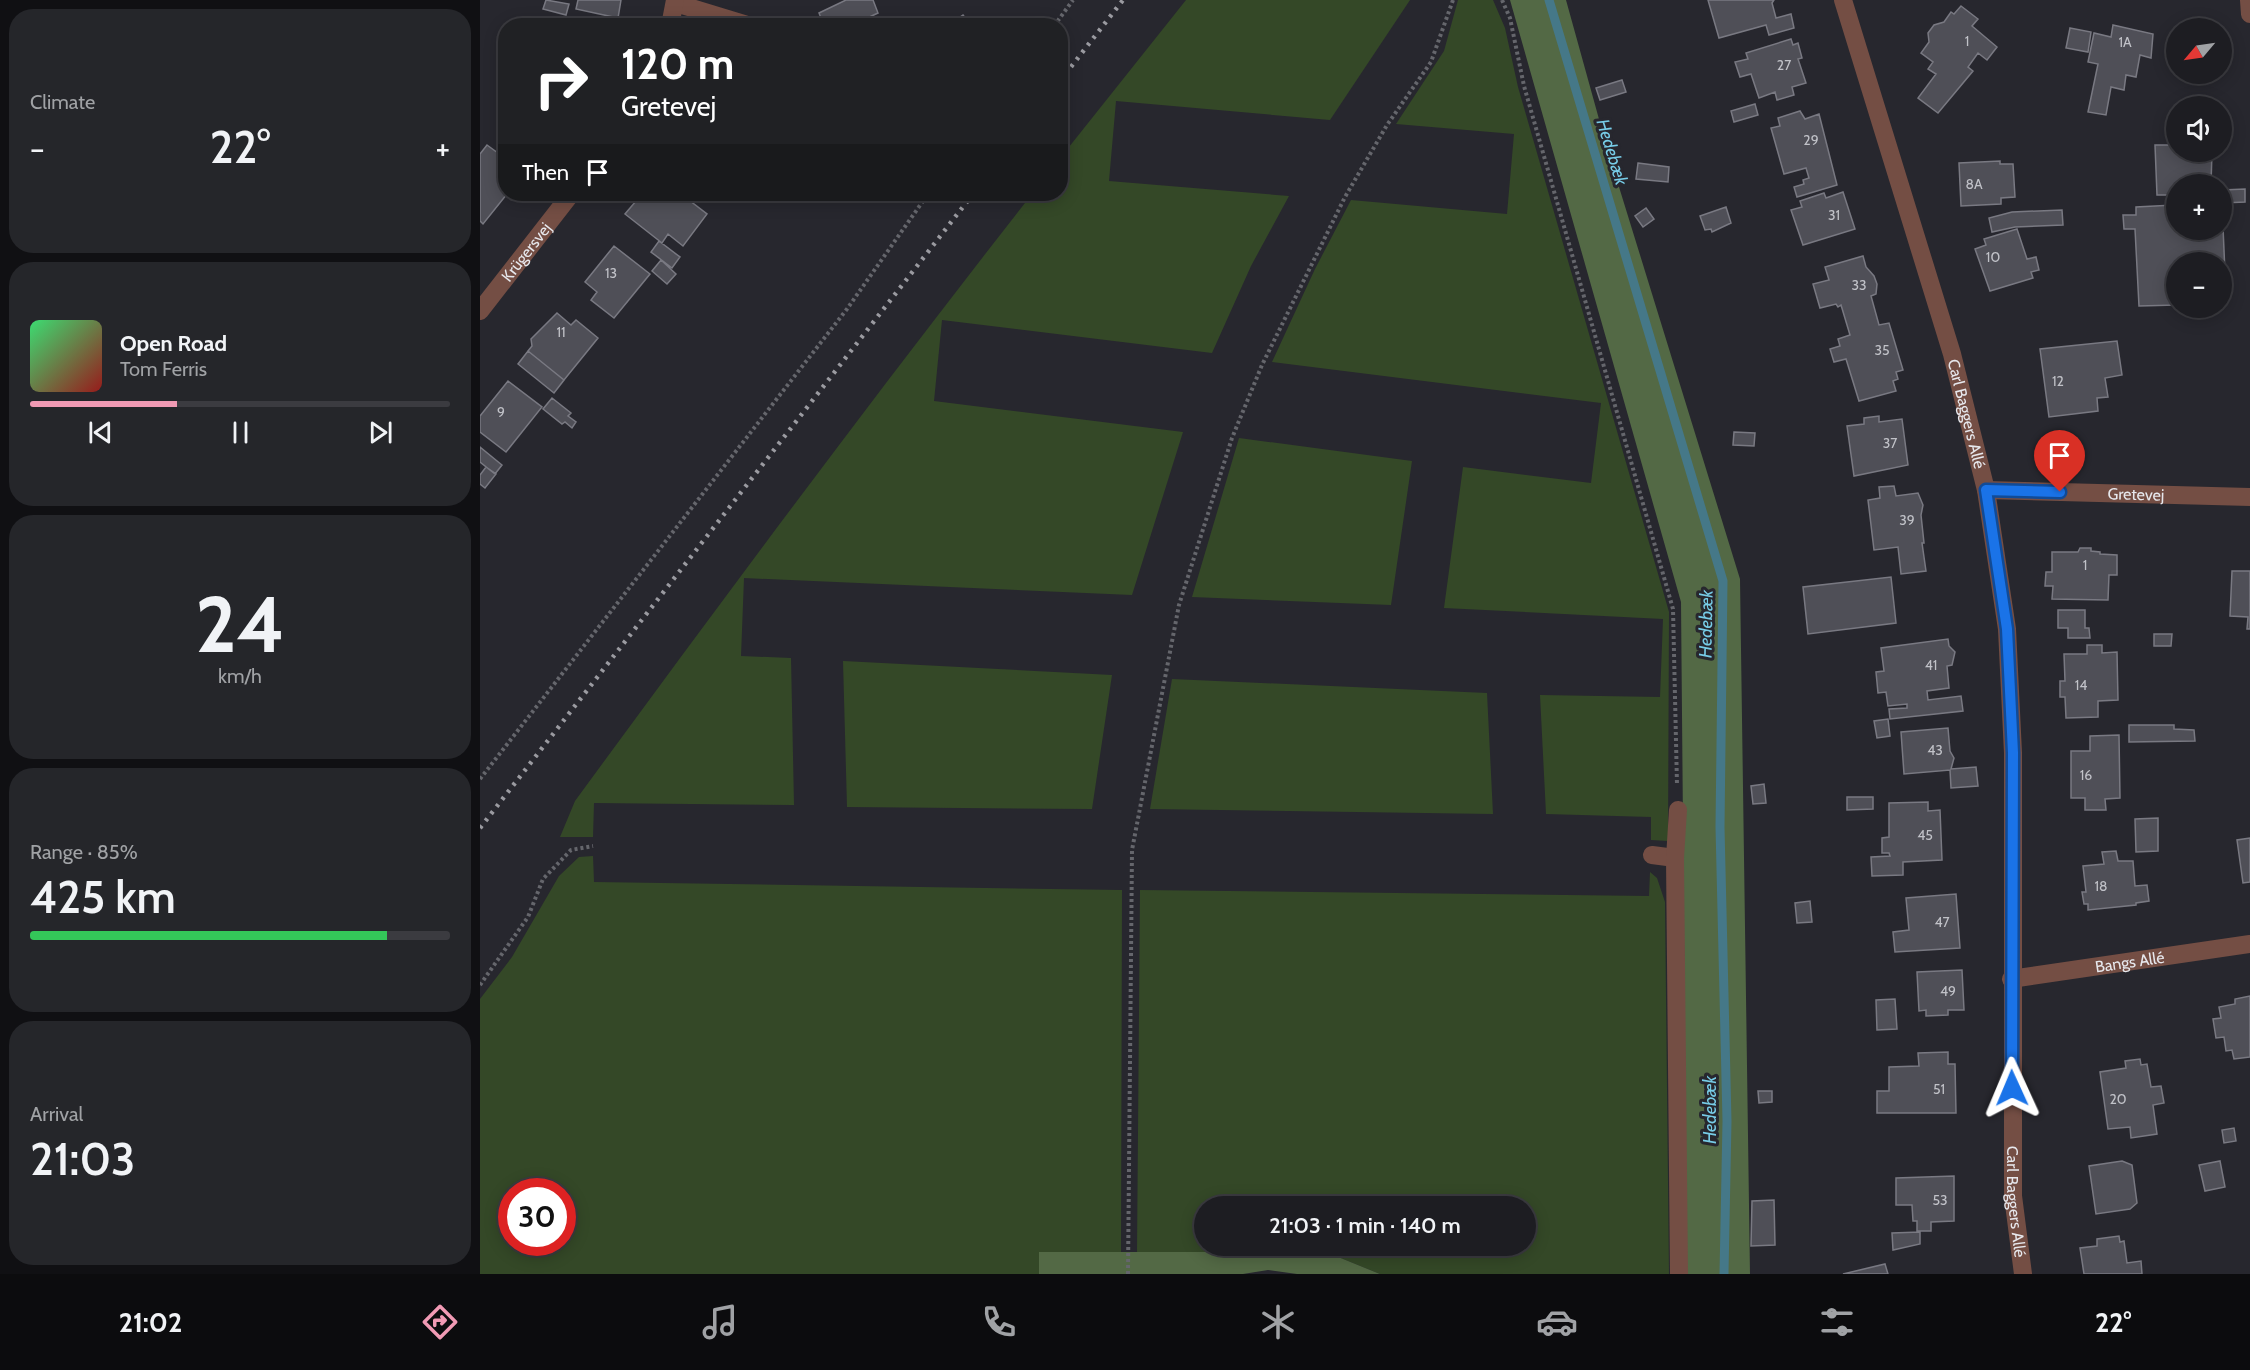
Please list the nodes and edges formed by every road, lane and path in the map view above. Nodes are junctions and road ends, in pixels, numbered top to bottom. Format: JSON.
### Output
{"nodes":[{"id":1,"x":1073,"y":0,"type":"edge"},
{"id":2,"x":1453,"y":0,"type":"edge"},
{"id":3,"x":1502,"y":0,"type":"edge"},
{"id":4,"x":1843,"y":0,"type":"edge"},
{"id":5,"x":2249,"y":0,"type":"edge"},
{"id":6,"x":675,"y":2,"type":"edge"},
{"id":7,"x":2250,"y":14,"type":"edge"},
{"id":8,"x":672,"y":18,"type":"edge"},
{"id":9,"x":726,"y":18,"type":"edge"},
{"id":10,"x":1060,"y":18,"type":"edge"},
{"id":11,"x":566,"y":201,"type":"edge"},
{"id":12,"x":923,"y":201,"type":"edge"},
{"id":13,"x":480,"y":311,"type":"edge"},
{"id":14,"x":1986,"y":490,"type":"junction"},
{"id":15,"x":2250,"y":497,"type":"edge"},
{"id":16,"x":480,"y":779,"type":"edge"},
{"id":17,"x":1678,"y":810,"type":"joint"},
{"id":18,"x":593,"y":846,"type":"dead end"},
{"id":19,"x":1652,"y":855,"type":"dead end"},
{"id":20,"x":1675,"y":858,"type":"junction"},
{"id":21,"x":2250,"y":944,"type":"edge"},
{"id":22,"x":2011,"y":979,"type":"junction"},
{"id":23,"x":480,"y":985,"type":"edge"},
{"id":24,"x":1128,"y":1274,"type":"edge"},
{"id":25,"x":1679,"y":1274,"type":"edge"},
{"id":26,"x":2023,"y":1274,"type":"edge"}],
"edges":[{"from":1,"to":10,"type":"path"},
{"from":2,"to":24,"type":"path"},
{"from":3,"to":17,"type":"path"},
{"from":4,"to":14,"type":"street","name":"Carl Baggers Allé"},
{"from":5,"to":7,"type":"street"},
{"from":6,"to":8,"type":"street"},
{"from":6,"to":9,"type":"street"},
{"from":11,"to":13,"type":"street","name":"Krügersvej"},
{"from":12,"to":16,"type":"path"},
{"from":14,"to":15,"type":"street","name":"Gretevej"},
{"from":14,"to":22,"type":"street","name":"Carl Baggers Allé"},
{"from":17,"to":20,"type":"street"},
{"from":18,"to":23,"type":"path"},
{"from":19,"to":20,"type":"street"},
{"from":20,"to":25,"type":"street"},
{"from":21,"to":22,"type":"street","name":"Bangs Allé"},
{"from":22,"to":26,"type":"street","name":"Carl Baggers Allé"}]}
